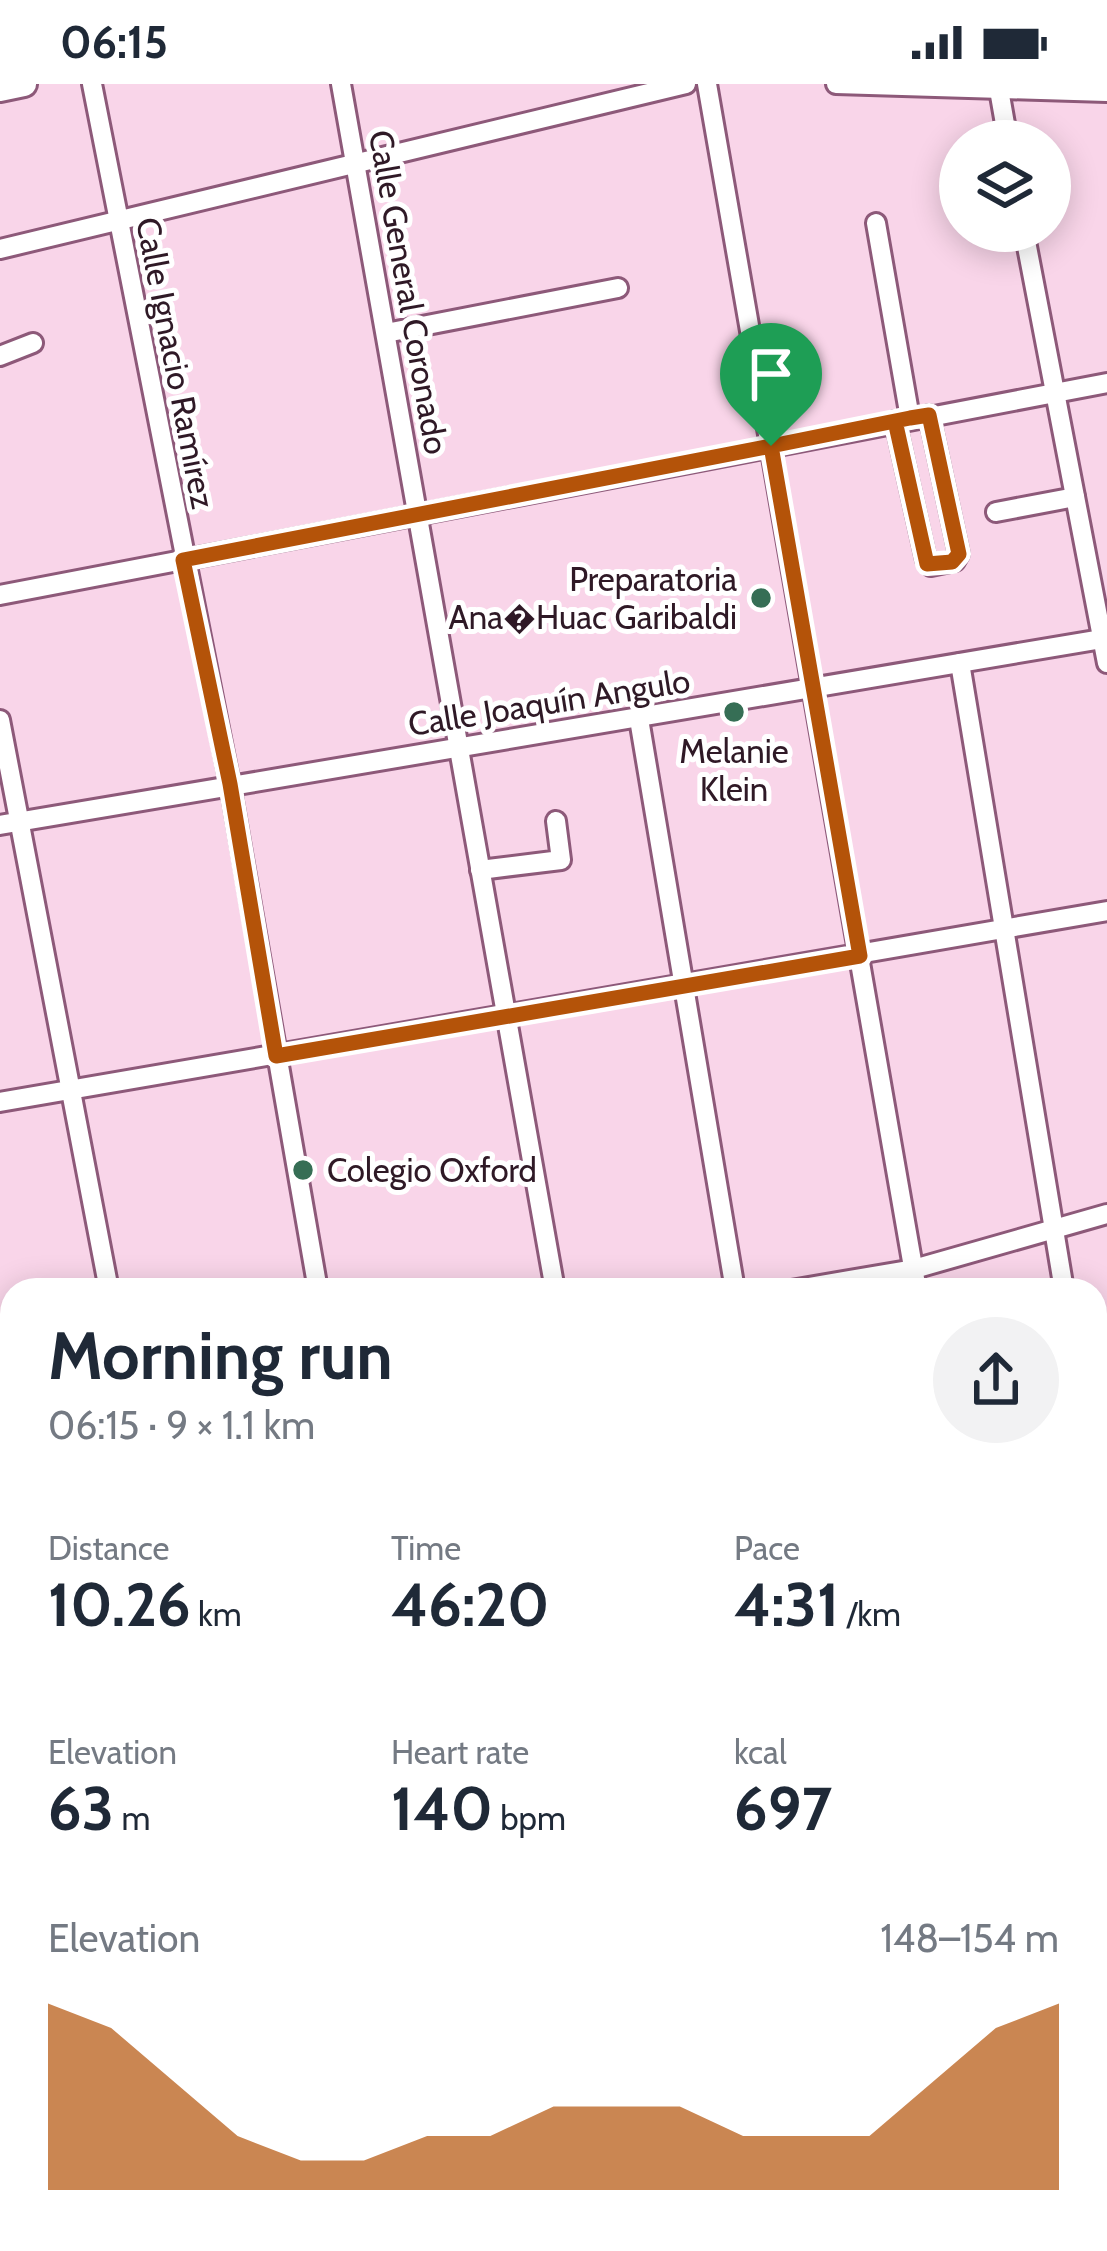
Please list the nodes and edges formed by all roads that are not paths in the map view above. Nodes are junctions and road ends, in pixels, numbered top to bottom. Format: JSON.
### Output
{"nodes":[{"id":1,"x":24,"y":84,"type":"edge"},
{"id":2,"x":92,"y":84,"type":"edge"},
{"id":3,"x":341,"y":84,"type":"edge"},
{"id":4,"x":686,"y":84,"type":"edge"},
{"id":5,"x":707,"y":84,"type":"edge"},
{"id":6,"x":836,"y":84,"type":"edge"},
{"id":7,"x":998,"y":87,"type":"edge"},
{"id":8,"x":0,"y":89,"type":"edge"},
{"id":9,"x":1107,"y":92,"type":"edge"},
{"id":10,"x":1004,"y":120,"type":"edge"},
{"id":11,"x":357,"y":164,"type":"junction"},
{"id":12,"x":118,"y":221,"type":"junction"},
{"id":13,"x":876,"y":223,"type":"dead end"},
{"id":14,"x":0,"y":249,"type":"edge"},
{"id":15,"x":1028,"y":252,"type":"edge"},
{"id":16,"x":618,"y":288,"type":"dead end"},
{"id":17,"x":386,"y":333,"type":"junction"},
{"id":18,"x":33,"y":343,"type":"dead end"},
{"id":19,"x":0,"y":356,"type":"edge"},
{"id":20,"x":1107,"y":383,"type":"edge"},
{"id":21,"x":1053,"y":392,"type":"junction"},
{"id":22,"x":911,"y":418,"type":"junction"},
{"id":23,"x":771,"y":446,"type":"junction"},
{"id":24,"x":1075,"y":496,"type":"junction"},
{"id":25,"x":996,"y":512,"type":"dead end"},
{"id":26,"x":417,"y":515,"type":"junction"},
{"id":27,"x":183,"y":560,"type":"junction"},
{"id":28,"x":0,"y":596,"type":"edge"},
{"id":29,"x":1105,"y":639,"type":"edge"},
{"id":30,"x":960,"y":663,"type":"junction"},
{"id":31,"x":1107,"y":663,"type":"edge"},
{"id":32,"x":813,"y":688,"type":"junction"},
{"id":33,"x":0,"y":719,"type":"edge"},
{"id":34,"x":639,"y":719,"type":"junction"},
{"id":35,"x":458,"y":746,"type":"junction"},
{"id":36,"x":230,"y":784,"type":"junction"},
{"id":37,"x":556,"y":821,"type":"dead end"},
{"id":38,"x":22,"y":822,"type":"junction"},
{"id":39,"x":0,"y":825,"type":"edge"},
{"id":40,"x":480,"y":870,"type":"junction"},
{"id":41,"x":1107,"y":911,"type":"edge"},
{"id":42,"x":1006,"y":930,"type":"junction"},
{"id":43,"x":860,"y":956,"type":"junction"},
{"id":44,"x":682,"y":986,"type":"junction"},
{"id":45,"x":506,"y":1016,"type":"junction"},
{"id":46,"x":276,"y":1056,"type":"junction"},
{"id":47,"x":70,"y":1089,"type":"junction"},
{"id":48,"x":0,"y":1102,"type":"edge"},
{"id":49,"x":1107,"y":1214,"type":"edge"},
{"id":50,"x":1053,"y":1229,"type":"junction"},
{"id":51,"x":914,"y":1269,"type":"junction"},
{"id":52,"x":107,"y":1278,"type":"edge"},
{"id":53,"x":316,"y":1278,"type":"edge"},
{"id":54,"x":553,"y":1278,"type":"edge"},
{"id":55,"x":733,"y":1278,"type":"edge"},
{"id":56,"x":861,"y":1278,"type":"edge"},
{"id":57,"x":915,"y":1278,"type":"edge"},
{"id":58,"x":1062,"y":1278,"type":"edge"}],
"edges":[{"from":1,"to":8,"type":"main road"},
{"from":2,"to":12,"type":"street","name":"Calle Ignacio Ramírez"},
{"from":3,"to":11,"type":"street","name":"Calle General Coronado"},
{"from":4,"to":11,"type":"street"},
{"from":5,"to":23,"type":"street"},
{"from":6,"to":7,"type":"street"},
{"from":7,"to":9,"type":"street"},
{"from":7,"to":10,"type":"street"},
{"from":11,"to":12,"type":"street"},
{"from":11,"to":17,"type":"street","name":"Calle General Coronado"},
{"from":12,"to":14,"type":"street"},
{"from":12,"to":27,"type":"street","name":"Calle Ignacio Ramírez"},
{"from":13,"to":22,"type":"street"},
{"from":15,"to":21,"type":"street"},
{"from":16,"to":17,"type":"street"},
{"from":17,"to":26,"type":"street","name":"Calle General Coronado"},
{"from":18,"to":19,"type":"street"},
{"from":20,"to":21,"type":"street"},
{"from":21,"to":22,"type":"street"},
{"from":21,"to":24,"type":"street"},
{"from":22,"to":22,"type":"street"},
{"from":22,"to":23,"type":"street"},
{"from":23,"to":26,"type":"street"},
{"from":23,"to":32,"type":"street"},
{"from":24,"to":25,"type":"street"},
{"from":24,"to":29,"type":"street"},
{"from":26,"to":27,"type":"street"},
{"from":26,"to":35,"type":"street","name":"Calle General Coronado"},
{"from":27,"to":28,"type":"street"},
{"from":27,"to":36,"type":"street","name":"Calle Ignacio Ramírez"},
{"from":29,"to":30,"type":"street","name":"Calle Joaquín Angulo"},
{"from":29,"to":31,"type":"street"},
{"from":30,"to":32,"type":"street","name":"Calle Joaquín Angulo"},
{"from":30,"to":42,"type":"street"},
{"from":32,"to":34,"type":"street","name":"Calle Joaquín Angulo"},
{"from":32,"to":43,"type":"street"},
{"from":33,"to":38,"type":"street"},
{"from":34,"to":35,"type":"street","name":"Calle Joaquín Angulo"},
{"from":34,"to":44,"type":"street"},
{"from":35,"to":36,"type":"street","name":"Calle Joaquín Angulo"},
{"from":35,"to":40,"type":"street","name":"Calle General Coronado"},
{"from":36,"to":38,"type":"street","name":"Calle Joaquín Angulo"},
{"from":36,"to":46,"type":"street","name":"Calle Ignacio Ramírez"},
{"from":37,"to":40,"type":"street"},
{"from":38,"to":39,"type":"street","name":"Calle Joaquín Angulo"},
{"from":38,"to":47,"type":"street"},
{"from":40,"to":45,"type":"street","name":"Calle General Coronado"},
{"from":41,"to":42,"type":"street"},
{"from":42,"to":43,"type":"street"},
{"from":42,"to":50,"type":"street"},
{"from":43,"to":44,"type":"street"},
{"from":43,"to":51,"type":"street"},
{"from":44,"to":45,"type":"street"},
{"from":44,"to":55,"type":"street"},
{"from":45,"to":46,"type":"street"},
{"from":45,"to":54,"type":"street","name":"Calle General Coronado"},
{"from":46,"to":47,"type":"street"},
{"from":46,"to":53,"type":"street","name":"Calle Ignacio Ramírez"},
{"from":47,"to":48,"type":"street"},
{"from":47,"to":52,"type":"street"},
{"from":49,"to":50,"type":"street"},
{"from":50,"to":51,"type":"street"},
{"from":50,"to":58,"type":"street"},
{"from":51,"to":56,"type":"street"},
{"from":51,"to":57,"type":"street"}]}
